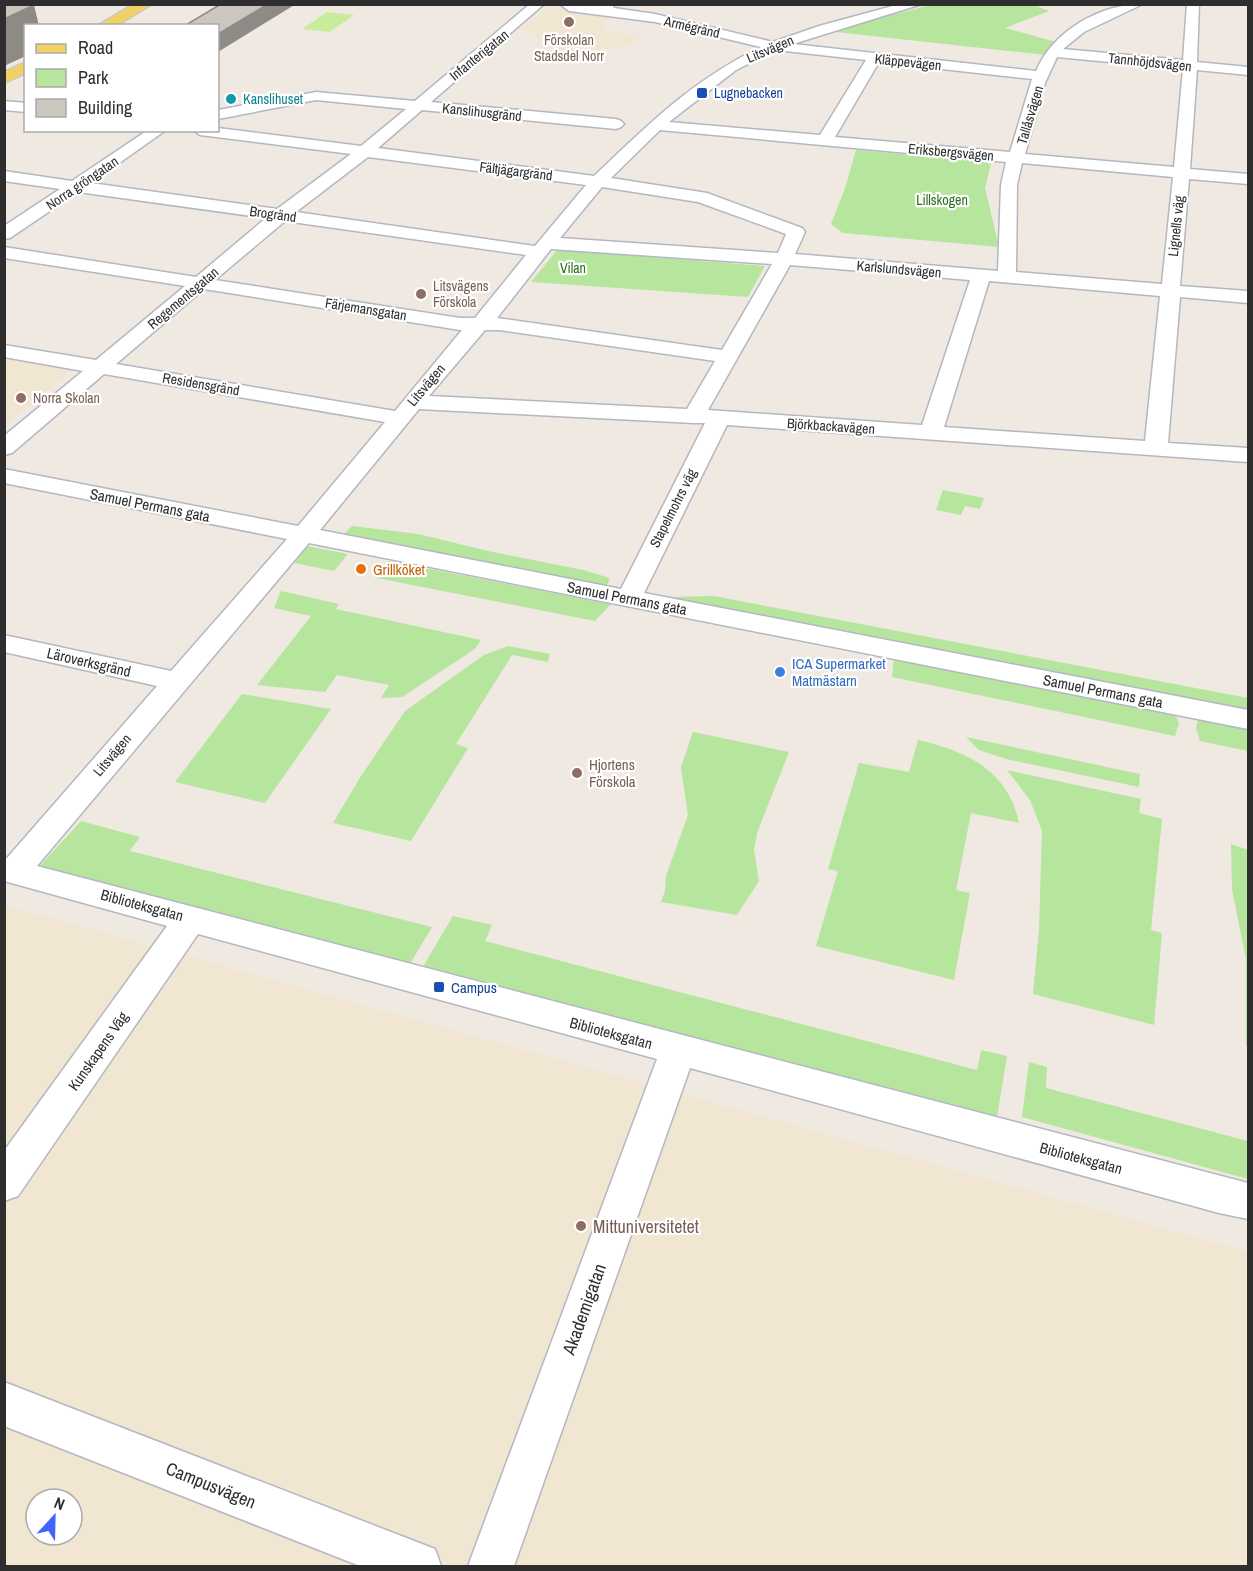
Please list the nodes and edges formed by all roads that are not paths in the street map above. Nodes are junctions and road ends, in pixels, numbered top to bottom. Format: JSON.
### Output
{"nodes":[{"id":1,"x":538,"y":4,"type":"edge"},
{"id":2,"x":566,"y":4,"type":"edge"},
{"id":3,"x":916,"y":4,"type":"edge"},
{"id":4,"x":1137,"y":4,"type":"edge"},
{"id":5,"x":1193,"y":4,"type":"edge"},
{"id":6,"x":610,"y":6,"type":"edge"},
{"id":7,"x":151,"y":7,"type":"edge"},
{"id":8,"x":653,"y":7,"type":"dead end"},
{"id":9,"x":893,"y":7,"type":"edge"},
{"id":10,"x":109,"y":24,"type":"edge"},
{"id":11,"x":130,"y":24,"type":"edge"},
{"id":12,"x":774,"y":46,"type":"junction"},
{"id":13,"x":1052,"y":52,"type":"junction"},
{"id":14,"x":874,"y":58,"type":"junction"},
{"id":15,"x":1191,"y":66,"type":"junction"},
{"id":16,"x":24,"y":68,"type":"edge"},
{"id":17,"x":1248,"y":71,"type":"edge"},
{"id":18,"x":1042,"y":76,"type":"junction"},
{"id":19,"x":4,"y":78,"type":"edge"},
{"id":20,"x":24,"y":80,"type":"edge"},
{"id":21,"x":443,"y":83,"type":"junction"},
{"id":22,"x":422,"y":86,"type":"dead end"},
{"id":23,"x":403,"y":89,"type":"dead end"},
{"id":24,"x":4,"y":90,"type":"edge"},
{"id":25,"x":349,"y":99,"type":"junction"},
{"id":26,"x":4,"y":105,"type":"edge"},
{"id":27,"x":418,"y":105,"type":"junction"},
{"id":28,"x":24,"y":108,"type":"edge"},
{"id":29,"x":219,"y":114,"type":"edge"},
{"id":30,"x":616,"y":124,"type":"dead end"},
{"id":31,"x":654,"y":125,"type":"junction"},
{"id":32,"x":156,"y":132,"type":"edge"},
{"id":33,"x":215,"y":132,"type":"edge"},
{"id":34,"x":825,"y":141,"type":"junction"},
{"id":35,"x":364,"y":152,"type":"junction"},
{"id":36,"x":1016,"y":158,"type":"junction"},
{"id":37,"x":1182,"y":173,"type":"junction"},
{"id":38,"x":4,"y":176,"type":"edge"},
{"id":39,"x":1248,"y":179,"type":"edge"},
{"id":40,"x":598,"y":181,"type":"junction"},
{"id":41,"x":79,"y":186,"type":"junction"},
{"id":42,"x":281,"y":215,"type":"junction"},
{"id":43,"x":4,"y":234,"type":"edge"},
{"id":44,"x":545,"y":247,"type":"junction"},
{"id":45,"x":4,"y":252,"type":"edge"},
{"id":46,"x":784,"y":259,"type":"junction"},
{"id":47,"x":981,"y":276,"type":"junction"},
{"id":48,"x":1007,"y":278,"type":"junction"},
{"id":49,"x":200,"y":283,"type":"junction"},
{"id":50,"x":1170,"y":292,"type":"junction"},
{"id":51,"x":1248,"y":297,"type":"edge"},
{"id":52,"x":479,"y":324,"type":"junction"},
{"id":53,"x":4,"y":351,"type":"edge"},
{"id":54,"x":729,"y":357,"type":"junction"},
{"id":55,"x":102,"y":368,"type":"junction"},
{"id":56,"x":405,"y":410,"type":"junction"},
{"id":57,"x":694,"y":417,"type":"junction"},
{"id":58,"x":719,"y":418,"type":"junction"},
{"id":59,"x":931,"y":433,"type":"junction"},
{"id":60,"x":4,"y":448,"type":"edge"},
{"id":61,"x":1156,"y":448,"type":"junction"},
{"id":62,"x":1248,"y":454,"type":"edge"},
{"id":63,"x":4,"y":476,"type":"edge"},
{"id":64,"x":303,"y":535,"type":"junction"},
{"id":65,"x":629,"y":598,"type":"junction"},
{"id":66,"x":4,"y":643,"type":"edge"},
{"id":67,"x":174,"y":681,"type":"junction"},
{"id":68,"x":1248,"y":720,"type":"edge"},
{"id":69,"x":9,"y":871,"type":"edge"},
{"id":70,"x":191,"y":918,"type":"junction"},
{"id":71,"x":678,"y":1052,"type":"junction"},
{"id":72,"x":4,"y":1183,"type":"edge"},
{"id":73,"x":1239,"y":1201,"type":"edge"},
{"id":74,"x":4,"y":1404,"type":"edge"},
{"id":75,"x":418,"y":1566,"type":"edge"},
{"id":76,"x":491,"y":1566,"type":"edge"}],
"edges":[{"from":1,"to":21,"type":"street","name":"Infanterigatan"},
{"from":2,"to":6,"type":"street","name":"Armégränd"},
{"from":3,"to":9,"type":"street","name":"Litsvägen"},
{"from":4,"to":13,"type":"street","name":"Tallåsvägen"},
{"from":5,"to":15,"type":"street","name":"Lignells väg"},
{"from":6,"to":8,"type":"street"},
{"from":6,"to":12,"type":"street","name":"Armégränd"},
{"from":7,"to":10,"type":"main road"},
{"from":7,"to":11,"type":"main road"},
{"from":9,"to":12,"type":"street","name":"Litsvägen"},
{"from":12,"to":14,"type":"street","name":"Kläppevägen"},
{"from":12,"to":31,"type":"street","name":"Litsvägen"},
{"from":13,"to":15,"type":"street","name":"Tannhöjdsvägen"},
{"from":13,"to":18,"type":"street","name":"Tallåsvägen"},
{"from":14,"to":18,"type":"street","name":"Kläppevägen"},
{"from":14,"to":34,"type":"street"},
{"from":15,"to":17,"type":"street","name":"Tannhöjdsvägen"},
{"from":15,"to":37,"type":"street","name":"Lignells väg"},
{"from":16,"to":19,"type":"main road"},
{"from":18,"to":36,"type":"street","name":"Tallåsvägen"},
{"from":20,"to":24,"type":"main road"},
{"from":21,"to":22,"type":"street","name":"Kanslihusgränd"},
{"from":21,"to":27,"type":"street","name":"Infanterigatan"},
{"from":23,"to":25,"type":"street","name":"Kanslihusgränd"},
{"from":25,"to":27,"type":"street","name":"Kanslihusgränd"},
{"from":25,"to":29,"type":"street","name":"Kanslihusgränd"},
{"from":26,"to":28,"type":"street"},
{"from":27,"to":30,"type":"street","name":"Kanslihusgränd"},
{"from":27,"to":35,"type":"street","name":"Infanterigatan"},
{"from":31,"to":34,"type":"street","name":"Eriksbergsvägen"},
{"from":31,"to":40,"type":"street","name":"Litsvägen"},
{"from":32,"to":41,"type":"street","name":"Norra gröngatan"},
{"from":33,"to":35,"type":"street","name":"Fältjägargränd"},
{"from":34,"to":36,"type":"street","name":"Eriksbergsvägen"},
{"from":35,"to":40,"type":"street","name":"Fältjägargränd"},
{"from":35,"to":42,"type":"street","name":"Regementsgatan"},
{"from":36,"to":37,"type":"street","name":"Eriksbergsvägen"},
{"from":36,"to":48,"type":"street","name":"Tallåsvägen"},
{"from":37,"to":39,"type":"street","name":"Eriksbergsvägen"},
{"from":37,"to":50,"type":"street","name":"Lignells väg"},
{"from":38,"to":41,"type":"street","name":"Brogränd"},
{"from":40,"to":44,"type":"street","name":"Litsvägen"},
{"from":40,"to":46,"type":"street","name":"Fältjägargränd"},
{"from":41,"to":42,"type":"street","name":"Brogränd"},
{"from":41,"to":43,"type":"street","name":"Norra gröngatan"},
{"from":42,"to":44,"type":"street","name":"Brogränd"},
{"from":42,"to":49,"type":"street","name":"Regementsgatan"},
{"from":44,"to":46,"type":"street","name":"Karlslundsvägen"},
{"from":44,"to":52,"type":"street","name":"Litsvägen"},
{"from":45,"to":49,"type":"street","name":"Färjemansgatan"},
{"from":46,"to":47,"type":"street","name":"Karlslundsvägen"},
{"from":46,"to":54,"type":"street"},
{"from":47,"to":48,"type":"street","name":"Karlslundsvägen"},
{"from":47,"to":59,"type":"street"},
{"from":48,"to":50,"type":"street","name":"Karlslundsvägen"},
{"from":49,"to":52,"type":"street","name":"Färjemansgatan"},
{"from":49,"to":55,"type":"street","name":"Regementsgatan"},
{"from":50,"to":51,"type":"street","name":"Karlslundsvägen"},
{"from":50,"to":61,"type":"street","name":"Lignells väg"},
{"from":52,"to":54,"type":"street","name":"Färjemansgatan"},
{"from":52,"to":56,"type":"street","name":"Litsvägen"},
{"from":53,"to":55,"type":"street","name":"Residensgränd"},
{"from":54,"to":57,"type":"street"},
{"from":55,"to":56,"type":"street","name":"Residensgränd"},
{"from":55,"to":60,"type":"street","name":"Regementsgatan"},
{"from":56,"to":57,"type":"street","name":"Björkbackavägen"},
{"from":56,"to":64,"type":"street","name":"Litsvägen"},
{"from":57,"to":58,"type":"street","name":"Björkbackavägen"},
{"from":58,"to":59,"type":"street","name":"Björkbackavägen"},
{"from":58,"to":65,"type":"street","name":"Stapelmohrs väg"},
{"from":59,"to":61,"type":"street","name":"Björkbackavägen"},
{"from":61,"to":62,"type":"street","name":"Björkbackavägen"},
{"from":63,"to":64,"type":"street","name":"Samuel Permans gata"},
{"from":64,"to":65,"type":"street","name":"Samuel Permans gata"},
{"from":64,"to":67,"type":"street","name":"Litsvägen"},
{"from":65,"to":68,"type":"street","name":"Samuel Permans gata"},
{"from":66,"to":67,"type":"street","name":"Läroverksgränd"},
{"from":67,"to":69,"type":"street","name":"Litsvägen"},
{"from":69,"to":70,"type":"street","name":"Biblioteksgatan"},
{"from":70,"to":71,"type":"street","name":"Biblioteksgatan"},
{"from":70,"to":72,"type":"street","name":"Kunskapens Väg"},
{"from":71,"to":73,"type":"street","name":"Biblioteksgatan"},
{"from":71,"to":76,"type":"street","name":"Akademigatan"},
{"from":74,"to":75,"type":"street","name":"Campusvägen"}]}
